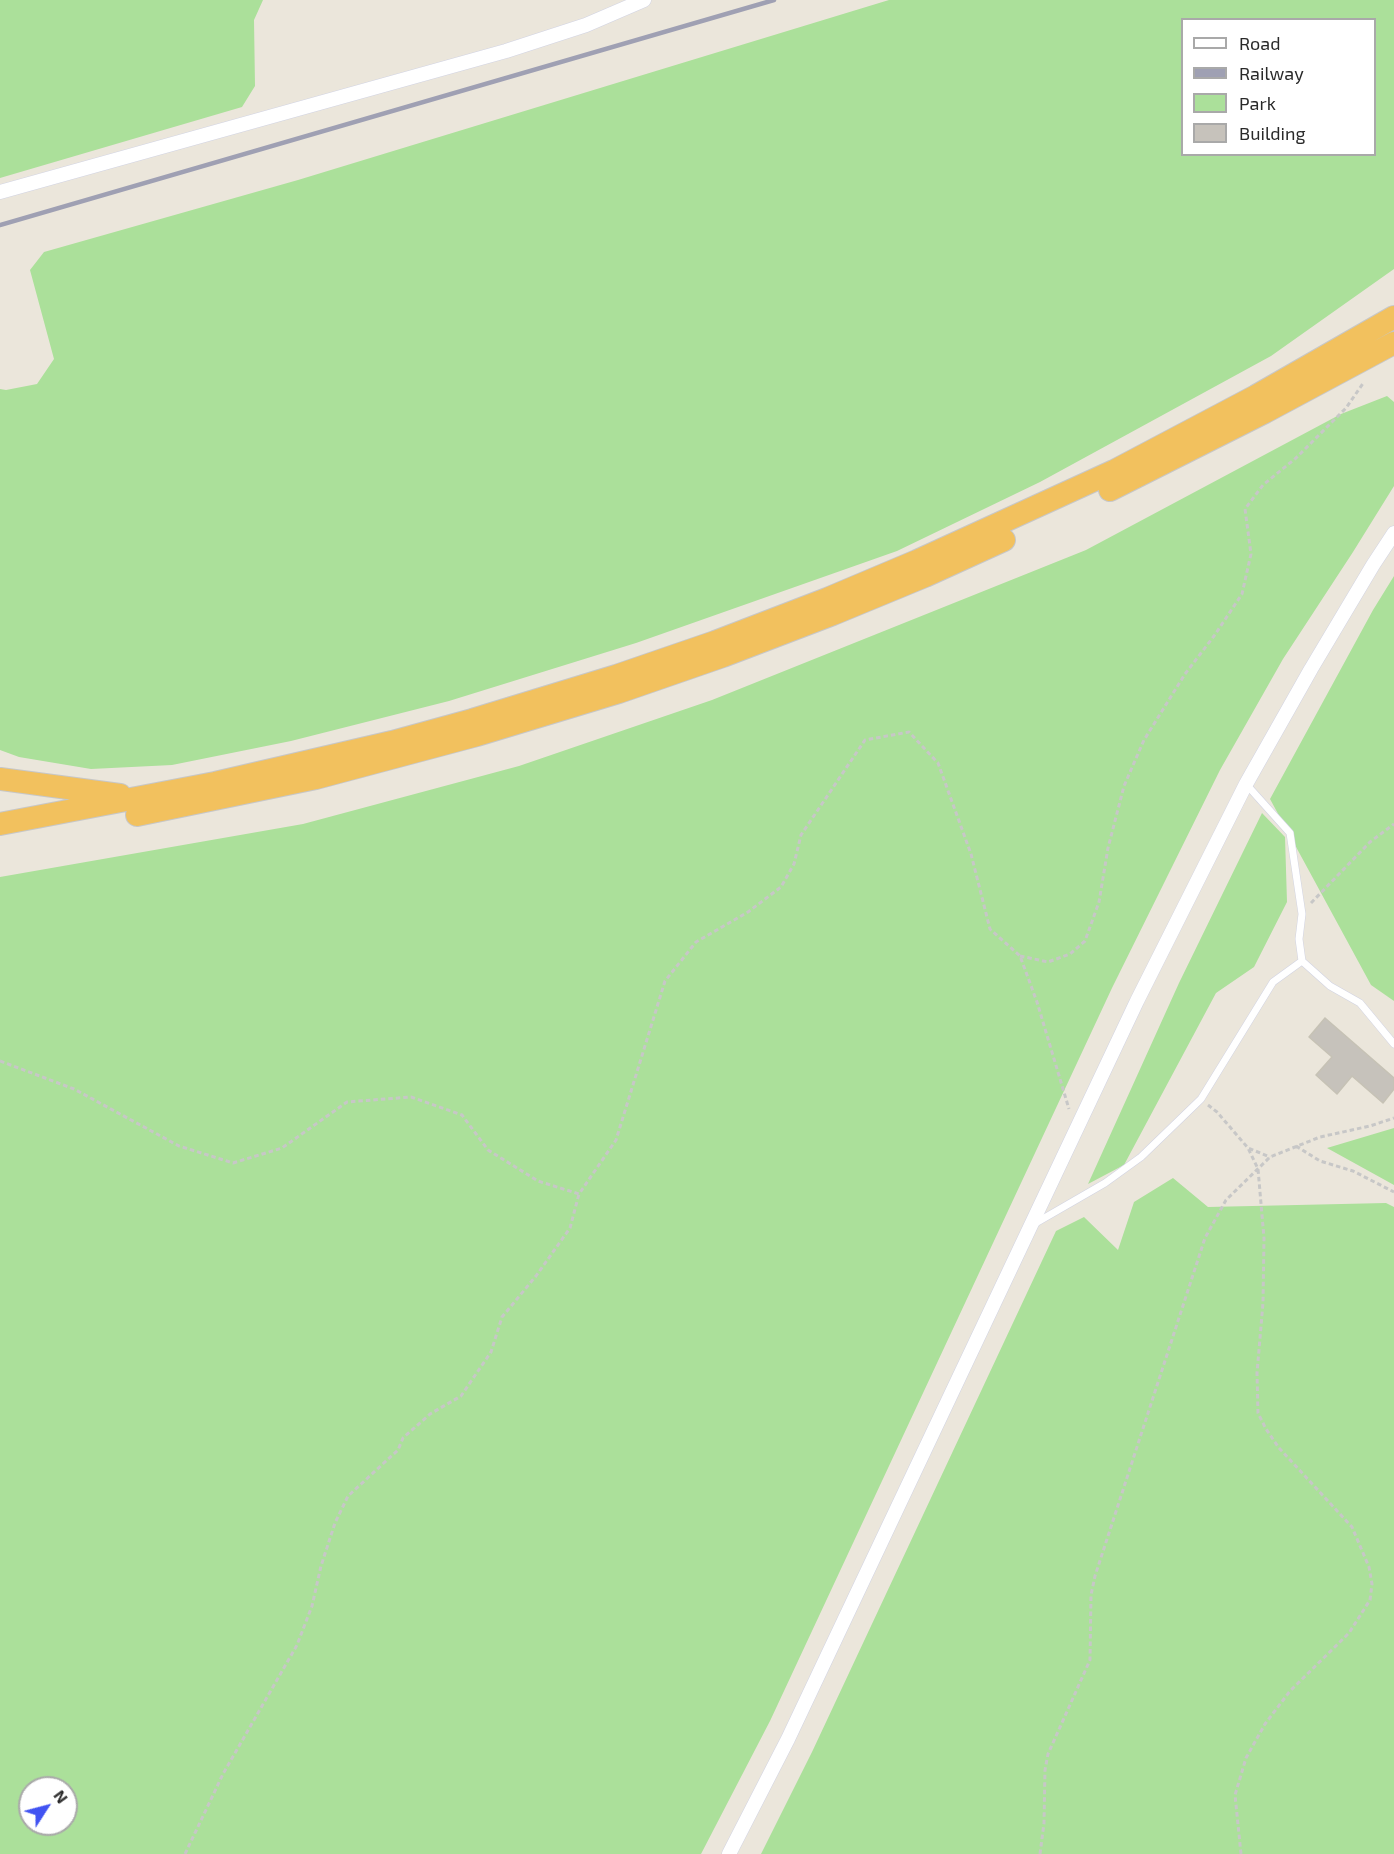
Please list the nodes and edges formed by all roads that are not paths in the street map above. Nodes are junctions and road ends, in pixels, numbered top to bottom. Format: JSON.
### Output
{"nodes":[{"id":1,"x":644,"y":0,"type":"edge"},
{"id":2,"x":0,"y":192,"type":"edge"},
{"id":3,"x":1394,"y":317,"type":"edge"},
{"id":4,"x":1394,"y":343,"type":"edge"},
{"id":5,"x":1394,"y":533,"type":"edge"},
{"id":6,"x":0,"y":779,"type":"edge"},
{"id":7,"x":1246,"y":784,"type":"junction"},
{"id":8,"x":142,"y":798,"type":"junction"},
{"id":9,"x":0,"y":824,"type":"edge"},
{"id":10,"x":0,"y":838,"type":"edge"},
{"id":11,"x":1302,"y":961,"type":"junction"},
{"id":12,"x":1394,"y":1044,"type":"edge"},
{"id":13,"x":1032,"y":1225,"type":"junction"},
{"id":14,"x":729,"y":1854,"type":"edge"}],
"edges":[{"from":1,"to":2,"type":"street"},
{"from":3,"to":8,"type":"highway"},
{"from":4,"to":10,"type":"highway"},
{"from":5,"to":7,"type":"street"},
{"from":6,"to":8,"type":"highway"},
{"from":7,"to":11,"type":"lane"},
{"from":7,"to":13,"type":"street"},
{"from":8,"to":9,"type":"highway"},
{"from":11,"to":12,"type":"lane"},
{"from":11,"to":13,"type":"lane"},
{"from":13,"to":14,"type":"street"}]}
